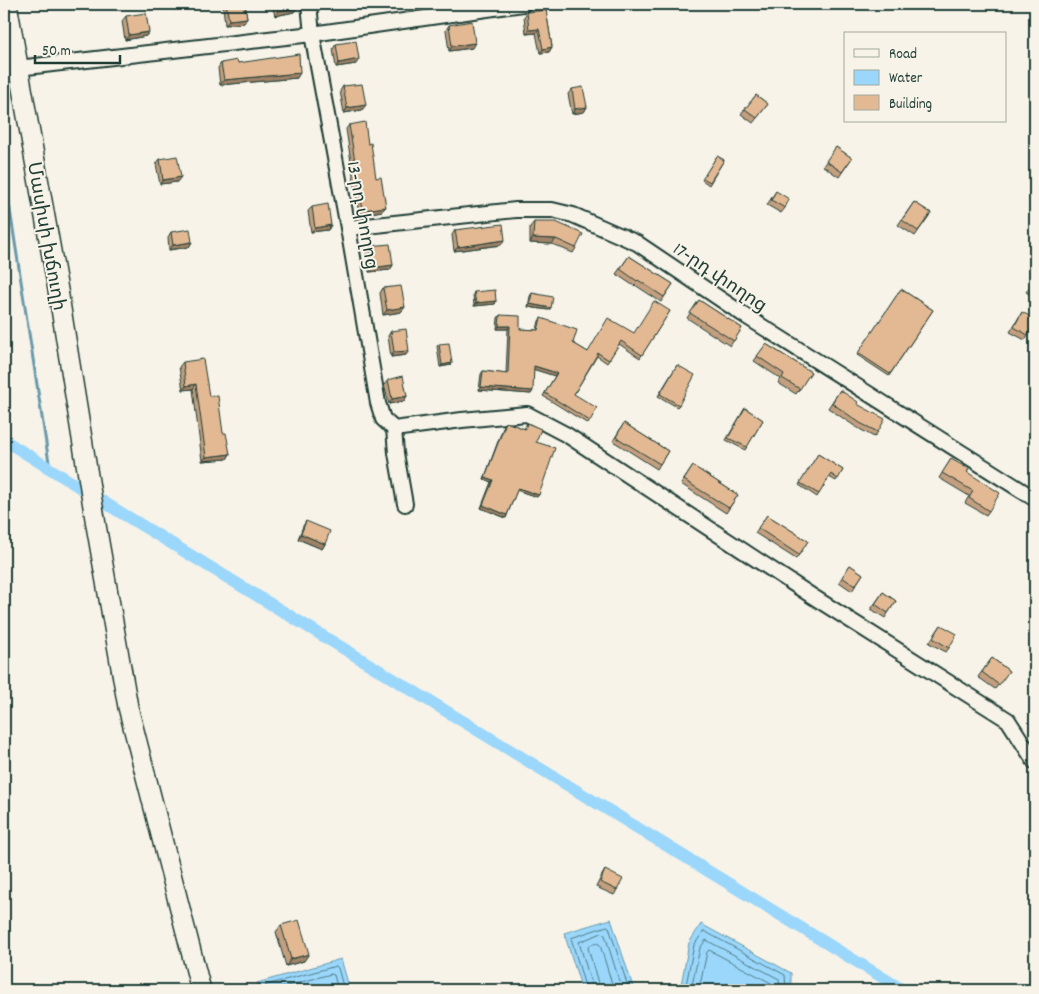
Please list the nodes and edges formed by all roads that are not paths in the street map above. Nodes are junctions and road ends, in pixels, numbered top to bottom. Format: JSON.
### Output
{"nodes":[{"id":1,"x":8,"y":4,"type":"edge"},
{"id":2,"x":309,"y":4,"type":"edge"},
{"id":3,"x":523,"y":4,"type":"edge"},
{"id":4,"x":312,"y":34,"type":"junction"},
{"id":5,"x":18,"y":68,"type":"junction"},
{"id":6,"x":348,"y":228,"type":"junction"},
{"id":7,"x":394,"y":429,"type":"junction"},
{"id":8,"x":1035,"y":499,"type":"edge"},
{"id":9,"x":405,"y":504,"type":"dead end"},
{"id":10,"x":1035,"y":762,"type":"edge"},
{"id":11,"x":201,"y":990,"type":"edge"}],
"edges":[{"from":1,"to":5,"type":"main road","name":"Մասիսի խճուղի"},
{"from":2,"to":4,"type":"street","name":"13-րդ փողոց"},
{"from":3,"to":4,"type":"street"},
{"from":4,"to":5,"type":"street"},
{"from":4,"to":6,"type":"street","name":"13-րդ փողոց"},
{"from":5,"to":11,"type":"main road","name":"Մասիսի խճուղի"},
{"from":6,"to":7,"type":"street","name":"13-րդ փողոց"},
{"from":6,"to":8,"type":"street","name":"17-րդ փողոց"},
{"from":7,"to":9,"type":"street"},
{"from":7,"to":10,"type":"street"}]}
